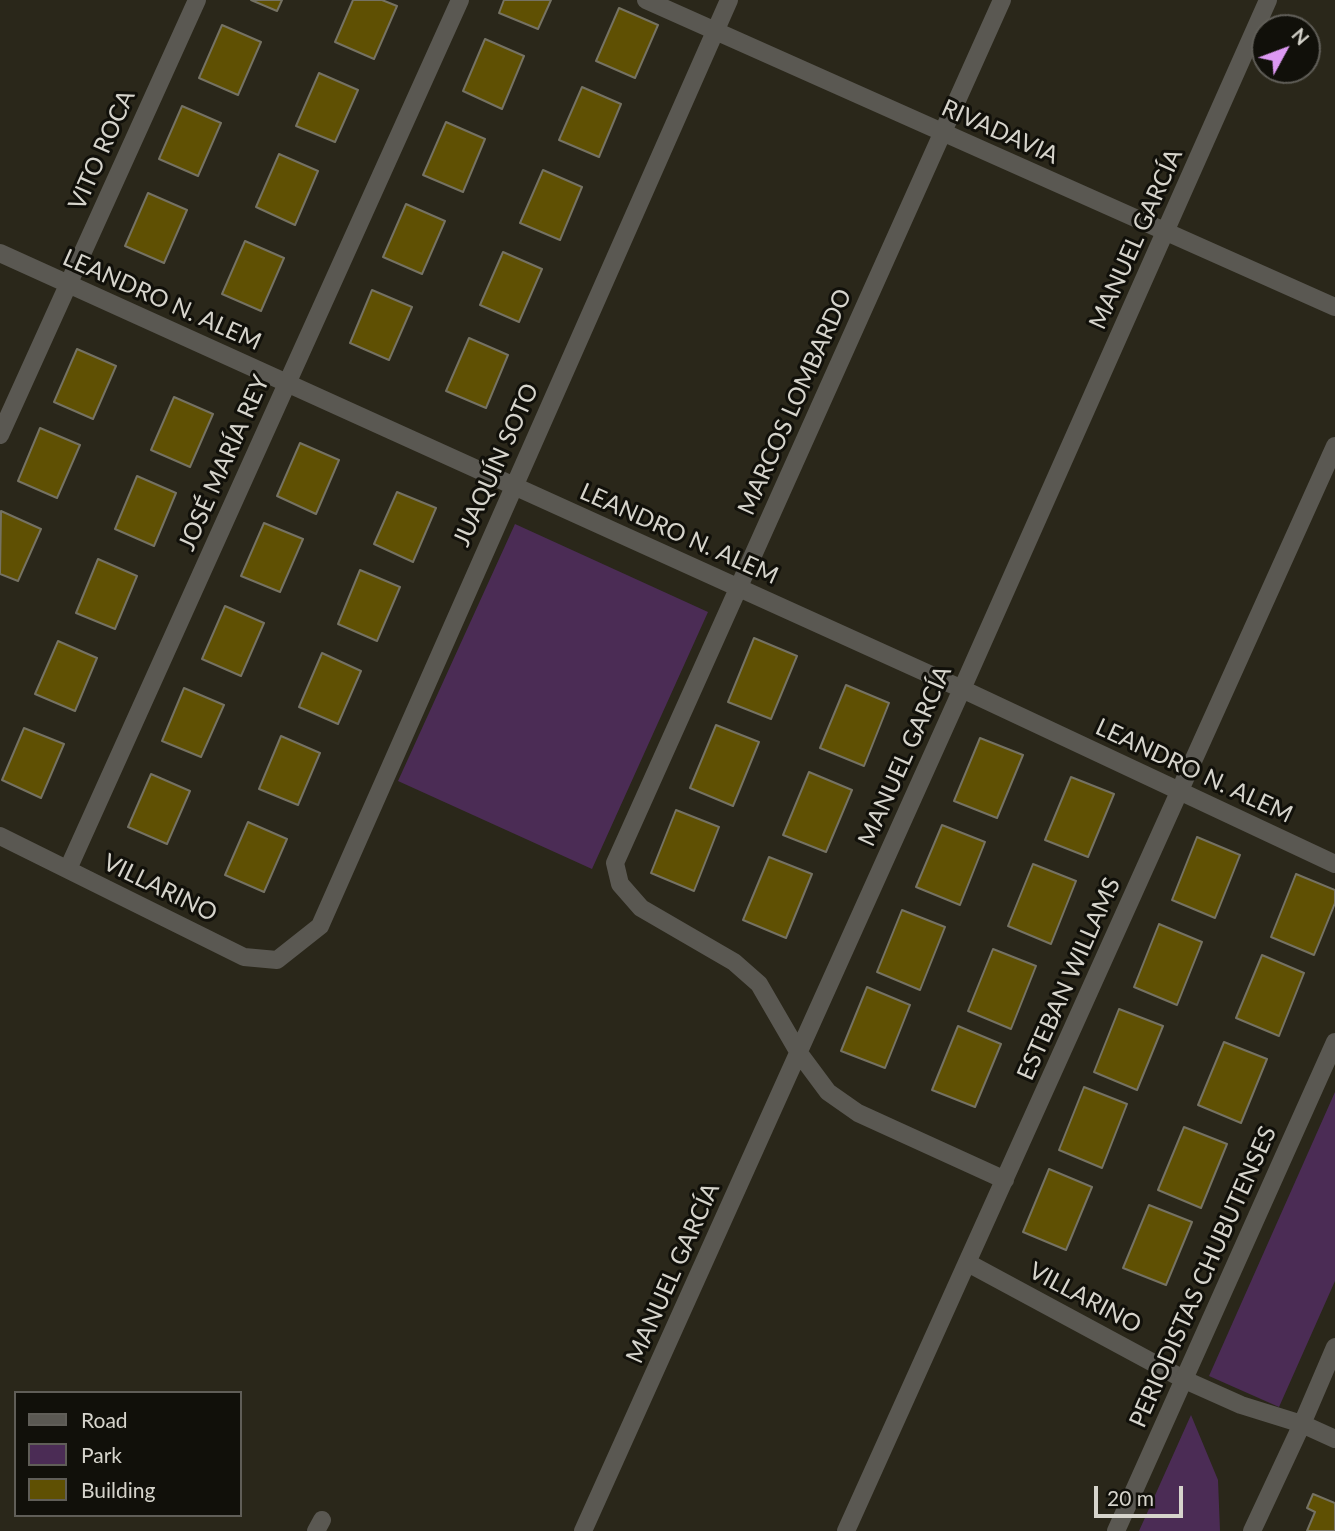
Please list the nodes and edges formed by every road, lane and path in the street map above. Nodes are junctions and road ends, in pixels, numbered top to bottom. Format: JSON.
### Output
{"nodes":[{"id":1,"x":197,"y":0,"type":"edge"},
{"id":2,"x":460,"y":0,"type":"edge"},
{"id":3,"x":646,"y":0,"type":"edge"},
{"id":4,"x":729,"y":0,"type":"edge"},
{"id":5,"x":1002,"y":0,"type":"edge"},
{"id":6,"x":1268,"y":0,"type":"edge"},
{"id":7,"x":715,"y":31,"type":"junction"},
{"id":8,"x":943,"y":133,"type":"junction"},
{"id":9,"x":1165,"y":233,"type":"junction"},
{"id":10,"x":0,"y":253,"type":"edge"},
{"id":11,"x":68,"y":284,"type":"junction"},
{"id":12,"x":1335,"y":307,"type":"edge"},
{"id":13,"x":287,"y":383,"type":"junction"},
{"id":14,"x":0,"y":435,"type":"edge"},
{"id":15,"x":1335,"y":446,"type":"edge"},
{"id":16,"x":513,"y":486,"type":"junction"},
{"id":17,"x":738,"y":588,"type":"junction"},
{"id":18,"x":962,"y":689,"type":"junction"},
{"id":19,"x":1180,"y":791,"type":"junction"},
{"id":20,"x":0,"y":836,"type":"edge"},
{"id":21,"x":1335,"y":864,"type":"edge"},
{"id":22,"x":68,"y":869,"type":"junction"},
{"id":23,"x":300,"y":944,"type":"joint"},
{"id":24,"x":1335,"y":1042,"type":"edge"},
{"id":25,"x":799,"y":1053,"type":"junction"},
{"id":26,"x":1005,"y":1180,"type":"junction"},
{"id":27,"x":968,"y":1263,"type":"junction"},
{"id":28,"x":1335,"y":1347,"type":"edge"},
{"id":29,"x":1185,"y":1380,"type":"junction"},
{"id":30,"x":1302,"y":1424,"type":"junction"},
{"id":31,"x":1335,"y":1439,"type":"edge"},
{"id":32,"x":583,"y":1531,"type":"edge"},
{"id":33,"x":846,"y":1531,"type":"edge"},
{"id":34,"x":1116,"y":1531,"type":"edge"},
{"id":35,"x":1252,"y":1531,"type":"edge"}],
"edges":[{"from":1,"to":11,"type":"street","name":"VITO ROCA"},
{"from":2,"to":13,"type":"street","name":"JOSÉ MARÍA REY"},
{"from":3,"to":7,"type":"street","name":"RIVADAVIA"},
{"from":4,"to":7,"type":"street","name":"JUAQUÍN SOTO"},
{"from":5,"to":8,"type":"street","name":"MARCOS LOMBARDO"},
{"from":6,"to":9,"type":"street","name":"MANUEL GARCÍA"},
{"from":7,"to":8,"type":"street","name":"RIVADAVIA"},
{"from":7,"to":16,"type":"street","name":"JUAQUÍN SOTO"},
{"from":8,"to":9,"type":"street","name":"RIVADAVIA"},
{"from":8,"to":17,"type":"street","name":"MARCOS LOMBARDO"},
{"from":9,"to":12,"type":"street","name":"RIVADAVIA"},
{"from":9,"to":18,"type":"street","name":"MANUEL GARCÍA"},
{"from":10,"to":11,"type":"street","name":"LEANDRO N. ALEM"},
{"from":11,"to":13,"type":"street","name":"LEANDRO N. ALEM"},
{"from":11,"to":14,"type":"street","name":"VITO ROCA"},
{"from":13,"to":16,"type":"street","name":"LEANDRO N. ALEM"},
{"from":13,"to":22,"type":"street","name":"JOSÉ MARÍA REY"},
{"from":15,"to":19,"type":"street","name":"ESTEBAN WILLAMS"},
{"from":16,"to":17,"type":"street","name":"LEANDRO N. ALEM"},
{"from":16,"to":23,"type":"street","name":"JUAQUÍN SOTO"},
{"from":17,"to":18,"type":"street","name":"LEANDRO N. ALEM"},
{"from":17,"to":25,"type":"street","name":"MARCOS LOMBARDO"},
{"from":18,"to":19,"type":"street","name":"LEANDRO N. ALEM"},
{"from":18,"to":25,"type":"street","name":"MANUEL GARCÍA"},
{"from":19,"to":21,"type":"street","name":"LEANDRO N. ALEM"},
{"from":19,"to":26,"type":"street","name":"ESTEBAN WILLAMS"},
{"from":20,"to":22,"type":"street","name":"VILLARINO"},
{"from":22,"to":23,"type":"street","name":"VILLARINO"},
{"from":24,"to":29,"type":"street","name":"PERIODISTAS CHUBUTENSES"},
{"from":25,"to":26,"type":"street"},
{"from":25,"to":32,"type":"street","name":"MANUEL GARCÍA"},
{"from":26,"to":27,"type":"street","name":"ESTEBAN WILLAMS"},
{"from":27,"to":29,"type":"street","name":"VILLARINO"},
{"from":27,"to":33,"type":"street","name":"ESTEBAN WILLAMS"},
{"from":28,"to":30,"type":"street"},
{"from":29,"to":30,"type":"street","name":"VILLARINO"},
{"from":29,"to":34,"type":"street","name":"PERIODISTAS CHUBUTENSES"},
{"from":30,"to":31,"type":"street","name":"VILLARINO"},
{"from":30,"to":35,"type":"street"}]}
